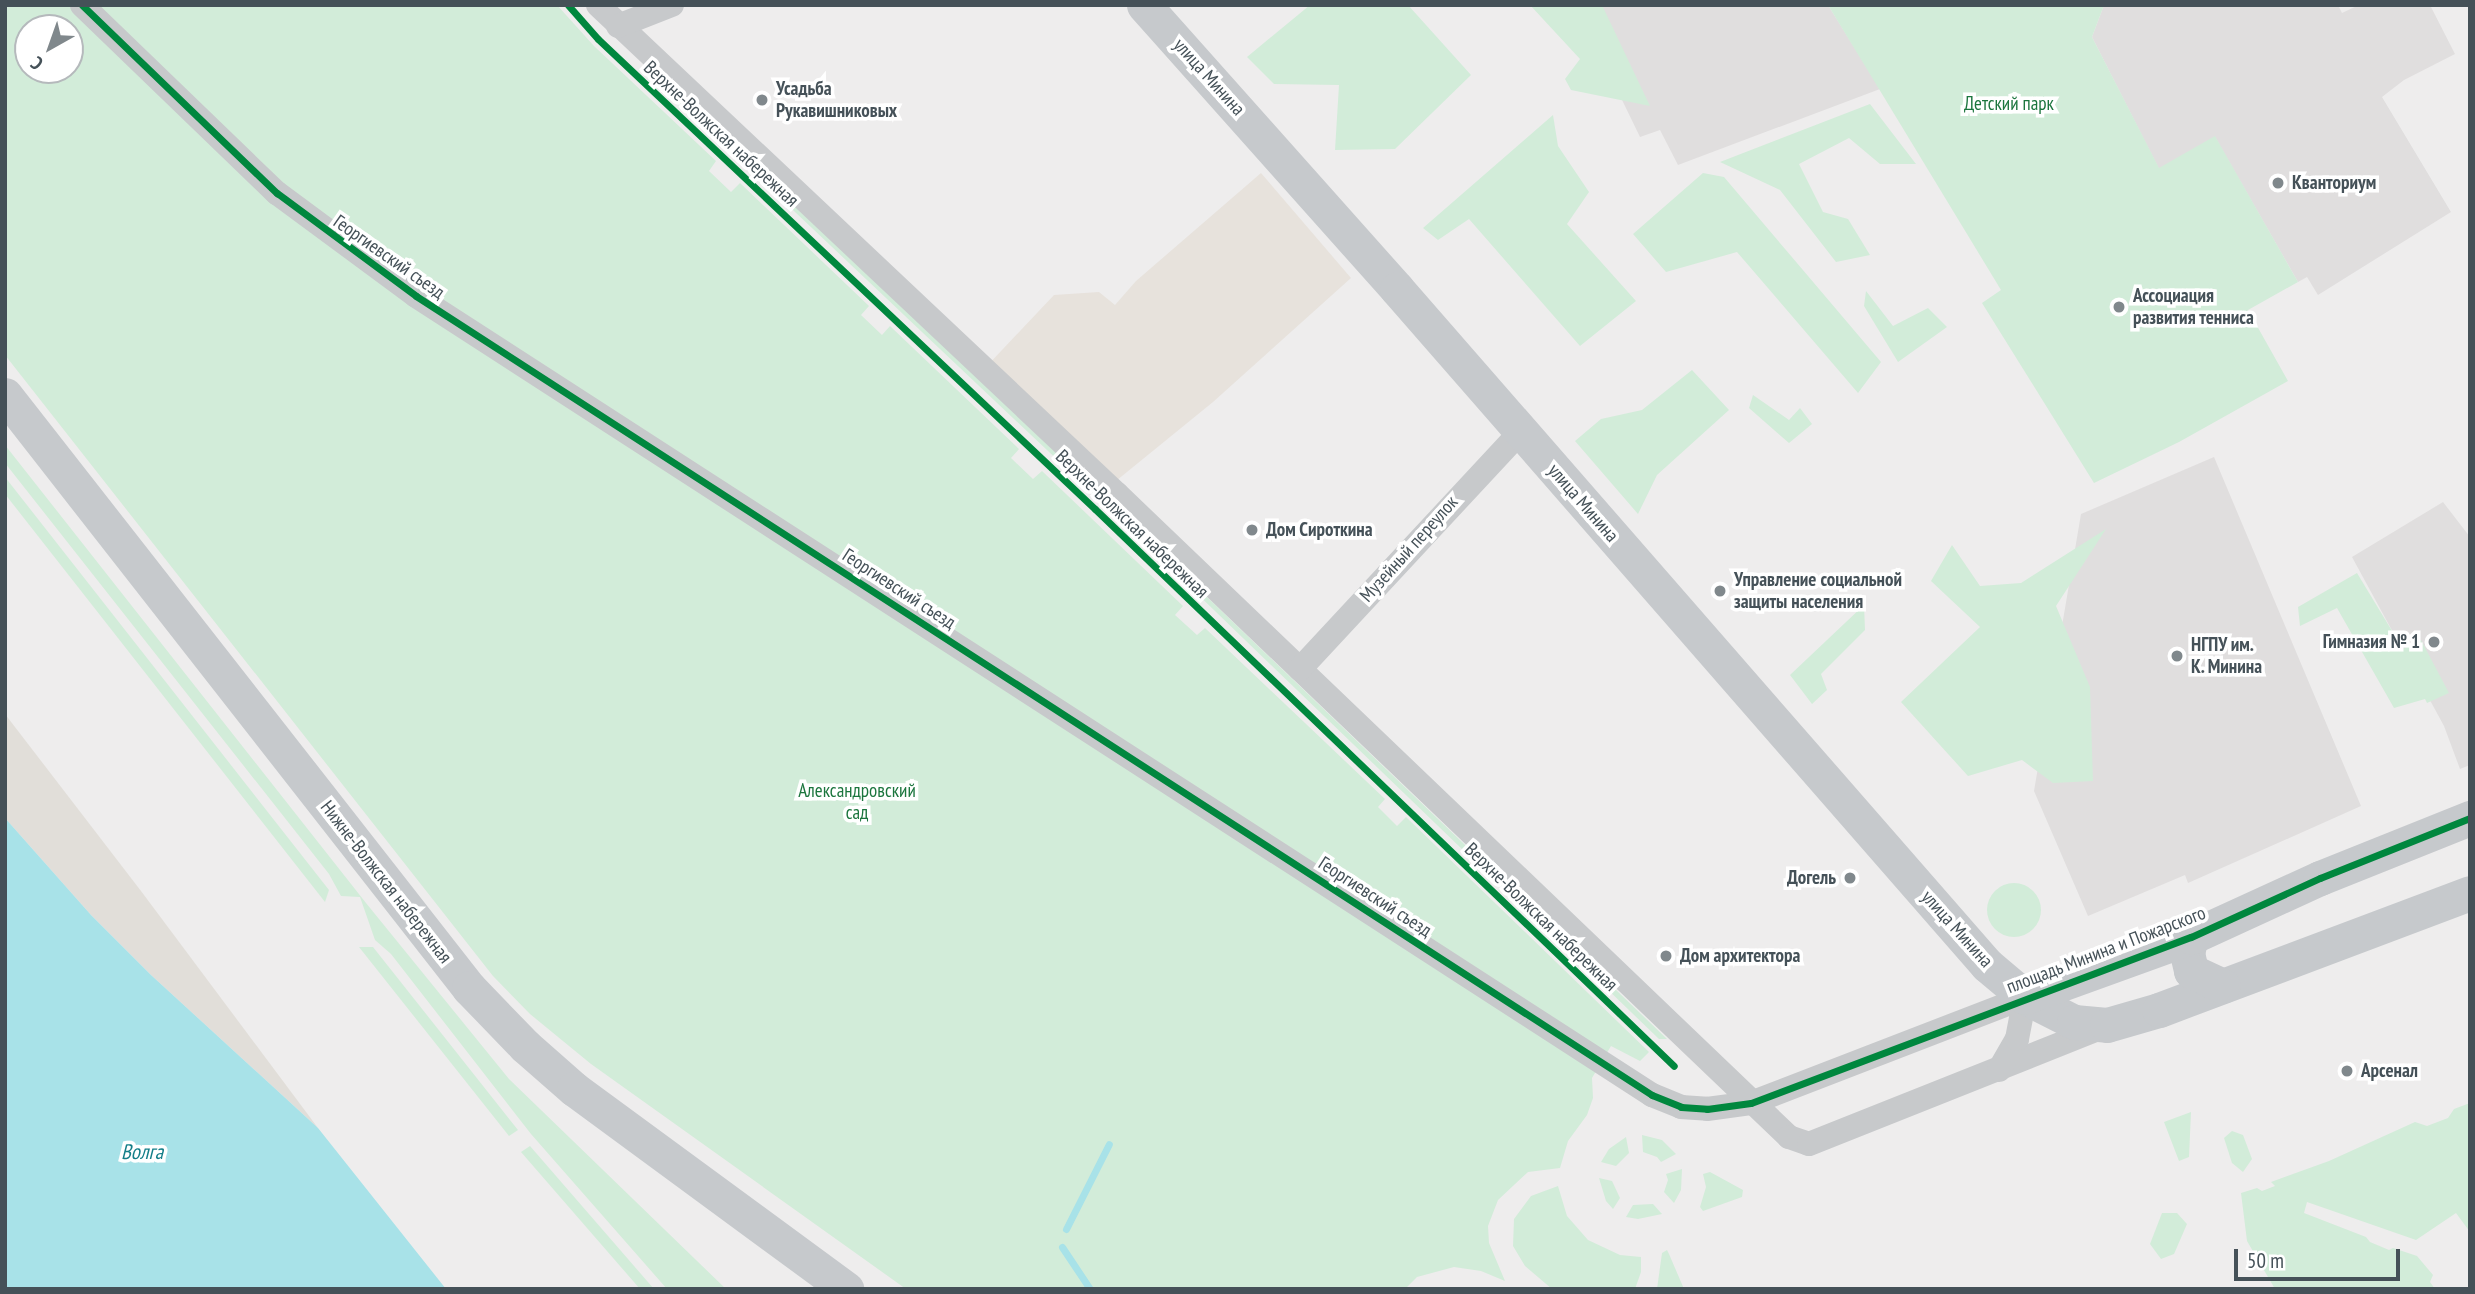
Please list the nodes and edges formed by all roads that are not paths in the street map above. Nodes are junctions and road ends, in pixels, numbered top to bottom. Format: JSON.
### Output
{"nodes":[{"id":1,"x":82,"y":5,"type":"edge"},
{"id":2,"x":598,"y":5,"type":"edge"},
{"id":3,"x":672,"y":5,"type":"edge"},
{"id":4,"x":1144,"y":5,"type":"edge"},
{"id":5,"x":618,"y":26,"type":"junction"},
{"id":6,"x":5,"y":395,"type":"edge"},
{"id":7,"x":1520,"y":432,"type":"junction"},
{"id":8,"x":1300,"y":668,"type":"junction"},
{"id":9,"x":2470,"y":818,"type":"edge"},
{"id":10,"x":2470,"y":893,"type":"edge"},
{"id":11,"x":2191,"y":937,"type":"junction"},
{"id":12,"x":2223,"y":986,"type":"junction"},
{"id":13,"x":2025,"y":997,"type":"junction"},
{"id":14,"x":2107,"y":1026,"type":"junction"},
{"id":15,"x":1999,"y":1070,"type":"junction"},
{"id":16,"x":1751,"y":1103,"type":"junction"},
{"id":17,"x":846,"y":1289,"type":"edge"}],
"edges":[{"from":1,"to":16,"type":"street","name":"Георгиевский съезд"},
{"from":2,"to":5,"type":"street","name":"Верхне-Волжская набережная"},
{"from":3,"to":5,"type":"street"},
{"from":4,"to":7,"type":"street","name":"улица Минина"},
{"from":5,"to":8,"type":"street","name":"Верхне-Волжская набережная"},
{"from":6,"to":17,"type":"street","name":"Нижне-Волжская набережная"},
{"from":7,"to":8,"type":"street","name":"Музейный переулок"},
{"from":7,"to":13,"type":"street","name":"улица Минина"},
{"from":8,"to":16,"type":"street","name":"Верхне-Волжская набережная"},
{"from":9,"to":11,"type":"street","name":"площадь Минина и Пожарского"},
{"from":10,"to":12,"type":"street","name":"площадь Минина и Пожарского"},
{"from":11,"to":12,"type":"street","name":"площадь Минина и Пожарского"},
{"from":11,"to":13,"type":"street","name":"площадь Минина и Пожарского"},
{"from":12,"to":14,"type":"street","name":"площадь Минина и Пожарского"},
{"from":13,"to":14,"type":"street","name":"площадь Минина и Пожарского"},
{"from":13,"to":15,"type":"street","name":"площадь Минина и Пожарского"},
{"from":13,"to":16,"type":"street","name":"площадь Минина и Пожарского"},
{"from":14,"to":15,"type":"street","name":"площадь Минина и Пожарского"},
{"from":15,"to":16,"type":"street","name":"площадь Минина и Пожарского"}]}
